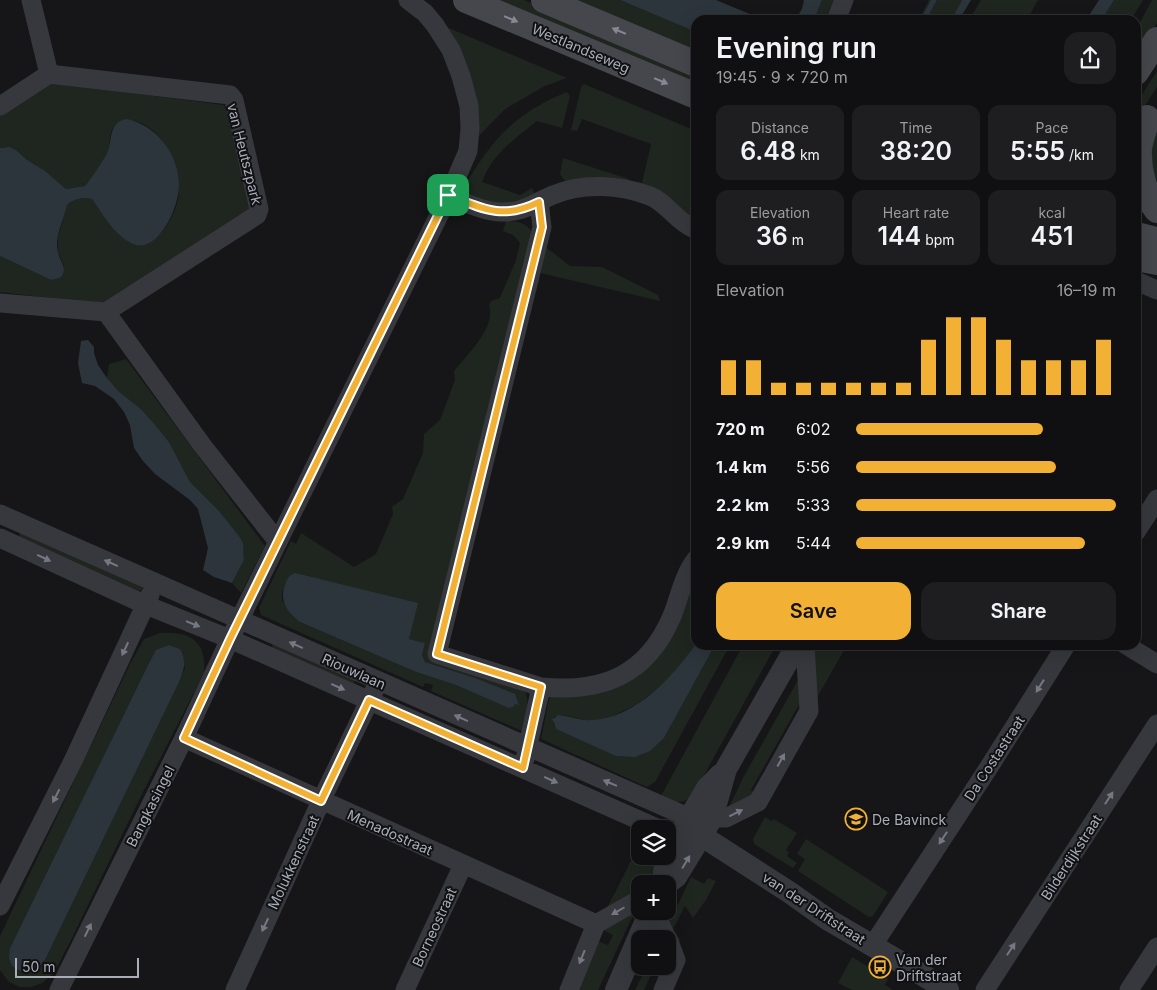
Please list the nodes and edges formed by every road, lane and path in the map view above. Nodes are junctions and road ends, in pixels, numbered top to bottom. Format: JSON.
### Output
{"nodes":[{"id":1,"x":31,"y":0,"type":"edge"},
{"id":2,"x":408,"y":0,"type":"edge"},
{"id":3,"x":466,"y":0,"type":"edge"},
{"id":4,"x":544,"y":0,"type":"edge"},
{"id":5,"x":844,"y":0,"type":"edge"},
{"id":6,"x":838,"y":15,"type":"edge"},
{"id":7,"x":1157,"y":40,"type":"edge"},
{"id":8,"x":691,"y":62,"type":"edge"},
{"id":9,"x":1141,"y":64,"type":"edge"},
{"id":10,"x":49,"y":74,"type":"junction"},
{"id":11,"x":691,"y":94,"type":"edge"},
{"id":12,"x":0,"y":106,"type":"edge"},
{"id":13,"x":1147,"y":119,"type":"edge"},
{"id":14,"x":1141,"y":141,"type":"edge"},
{"id":15,"x":1141,"y":175,"type":"edge"},
{"id":16,"x":448,"y":195,"type":"junction"},
{"id":17,"x":539,"y":202,"type":"junction"},
{"id":18,"x":1157,"y":210,"type":"edge"},
{"id":19,"x":691,"y":227,"type":"edge"},
{"id":20,"x":1141,"y":236,"type":"edge"},
{"id":21,"x":1157,"y":240,"type":"edge"},
{"id":22,"x":1141,"y":259,"type":"edge"},
{"id":23,"x":1157,"y":262,"type":"edge"},
{"id":24,"x":1141,"y":283,"type":"edge"},
{"id":25,"x":1157,"y":290,"type":"edge"},
{"id":26,"x":0,"y":303,"type":"edge"},
{"id":27,"x":106,"y":312,"type":"junction"},
{"id":28,"x":1157,"y":499,"type":"edge"},
{"id":29,"x":6,"y":517,"type":"edge"},
{"id":30,"x":1141,"y":524,"type":"edge"},
{"id":31,"x":1,"y":540,"type":"edge"},
{"id":32,"x":278,"y":542,"type":"junction"},
{"id":33,"x":691,"y":565,"type":"edge"},
{"id":34,"x":156,"y":583,"type":"junction"},
{"id":35,"x":146,"y":605,"type":"junction"},
{"id":36,"x":239,"y":620,"type":"junction"},
{"id":37,"x":230,"y":639,"type":"junction"},
{"id":38,"x":793,"y":650,"type":"edge"},
{"id":39,"x":806,"y":650,"type":"edge"},
{"id":40,"x":1063,"y":650,"type":"edge"},
{"id":41,"x":1134,"y":650,"type":"edge"},
{"id":42,"x":1157,"y":664,"type":"edge"},
{"id":43,"x":379,"y":681,"type":"junction"},
{"id":44,"x":541,"y":687,"type":"junction"},
{"id":45,"x":369,"y":700,"type":"junction"},
{"id":46,"x":1157,"y":724,"type":"edge"},
{"id":47,"x":184,"y":738,"type":"junction"},
{"id":48,"x":527,"y":747,"type":"junction"},
{"id":49,"x":523,"y":768,"type":"junction"},
{"id":50,"x":321,"y":801,"type":"junction"},
{"id":51,"x":639,"y":820,"type":"edge"},
{"id":52,"x":701,"y":824,"type":"junction"},
{"id":53,"x":676,"y":831,"type":"edge"},
{"id":54,"x":463,"y":865,"type":"junction"},
{"id":55,"x":6,"y":877,"type":"edge"},
{"id":56,"x":676,"y":877,"type":"edge"},
{"id":57,"x":631,"y":904,"type":"edge"},
{"id":58,"x":0,"y":906,"type":"edge"},
{"id":59,"x":646,"y":920,"type":"edge"},
{"id":60,"x":596,"y":924,"type":"junction"},
{"id":61,"x":873,"y":945,"type":"junction"},
{"id":62,"x":1155,"y":955,"type":"edge"},
{"id":63,"x":670,"y":975,"type":"edge"},
{"id":64,"x":59,"y":990,"type":"edge"},
{"id":65,"x":235,"y":990,"type":"edge"},
{"id":66,"x":405,"y":990,"type":"edge"},
{"id":67,"x":568,"y":990,"type":"edge"},
{"id":68,"x":616,"y":990,"type":"edge"},
{"id":69,"x":663,"y":990,"type":"edge"},
{"id":70,"x":948,"y":990,"type":"edge"},
{"id":71,"x":985,"y":990,"type":"edge"},
{"id":72,"x":1129,"y":990,"type":"edge"}],
"edges":[{"from":1,"to":10,"type":"street"},
{"from":2,"to":16,"type":"street","name":"Bangkasingel"},
{"from":3,"to":11,"type":"main road","name":"Westlandseweg","one_way":true},
{"from":8,"to":4,"type":"main road","one_way":true},
{"from":5,"to":6,"type":"street"},
{"from":7,"to":9,"type":"main road"},
{"from":10,"to":12,"type":"street"},
{"from":10,"to":27,"type":"street","name":"van Heutszpark"},
{"from":13,"to":14,"type":"main road"},
{"from":15,"to":18,"type":"main road"},
{"from":16,"to":17,"type":"street"},
{"from":16,"to":32,"type":"street","name":"Bangkasingel"},
{"from":17,"to":19,"type":"street"},
{"from":17,"to":44,"type":"street"},
{"from":20,"to":21,"type":"main road"},
{"from":22,"to":23,"type":"main road"},
{"from":24,"to":25,"type":"street"},
{"from":26,"to":27,"type":"street"},
{"from":27,"to":32,"type":"street"},
{"from":28,"to":30,"type":"street"},
{"from":29,"to":31,"type":"street"},
{"from":34,"to":29,"type":"street","name":"Riouwlaan","one_way":true},
{"from":31,"to":35,"type":"street","name":"Riouwlaan","one_way":true},
{"from":32,"to":36,"type":"street","name":"Bangkasingel"},
{"from":33,"to":44,"type":"street"},
{"from":34,"to":35,"type":"street"},
{"from":34,"to":36,"type":"street","name":"Riouwlaan"},
{"from":35,"to":37,"type":"street","name":"Riouwlaan","one_way":true},
{"from":35,"to":55,"type":"street","one_way":true},
{"from":36,"to":37,"type":"street","name":"Bangkasingel"},
{"from":43,"to":36,"type":"street","name":"Riouwlaan","one_way":true},
{"from":37,"to":45,"type":"street","name":"Riouwlaan","one_way":true},
{"from":37,"to":47,"type":"street","name":"Bangkasingel"},
{"from":38,"to":52,"type":"street"},
{"from":52,"to":39,"type":"street","one_way":true},
{"from":40,"to":61,"type":"street","name":"Da Costastraat","one_way":true},
{"from":41,"to":42,"type":"street"},
{"from":43,"to":45,"type":"street","name":"Molukkenstraat"},
{"from":48,"to":43,"type":"street","name":"Riouwlaan","one_way":true},
{"from":44,"to":48,"type":"street"},
{"from":45,"to":49,"type":"street","name":"Riouwlaan"},
{"from":45,"to":50,"type":"street","name":"Molukkenstraat"},
{"from":71,"to":46,"type":"street","name":"Bilderdijkstraat","one_way":true},
{"from":47,"to":50,"type":"street","name":"Menadostraat"},
{"from":64,"to":47,"type":"street","name":"Bangkasingel","one_way":true},
{"from":48,"to":49,"type":"street"},
{"from":52,"to":48,"type":"street","name":"Riouwlaan","one_way":true},
{"from":49,"to":51,"type":"street","name":"Riouwlaan","one_way":true},
{"from":50,"to":54,"type":"street","name":"Menadostraat"},
{"from":50,"to":65,"type":"street","name":"Molukkenstraat","one_way":true},
{"from":52,"to":53,"type":"street"},
{"from":56,"to":52,"type":"street","one_way":true},
{"from":52,"to":61,"type":"street","name":"van der Driftstraat"},
{"from":54,"to":60,"type":"street","name":"Menadostraat"},
{"from":54,"to":66,"type":"street","name":"Borneostraat"},
{"from":55,"to":58,"type":"street"},
{"from":57,"to":60,"type":"street","one_way":true},
{"from":59,"to":68,"type":"street"},
{"from":60,"to":67,"type":"street","one_way":true},
{"from":61,"to":70,"type":"street","name":"van der Driftstraat"},
{"from":62,"to":72,"type":"street"},
{"from":63,"to":69,"type":"street"}]}
